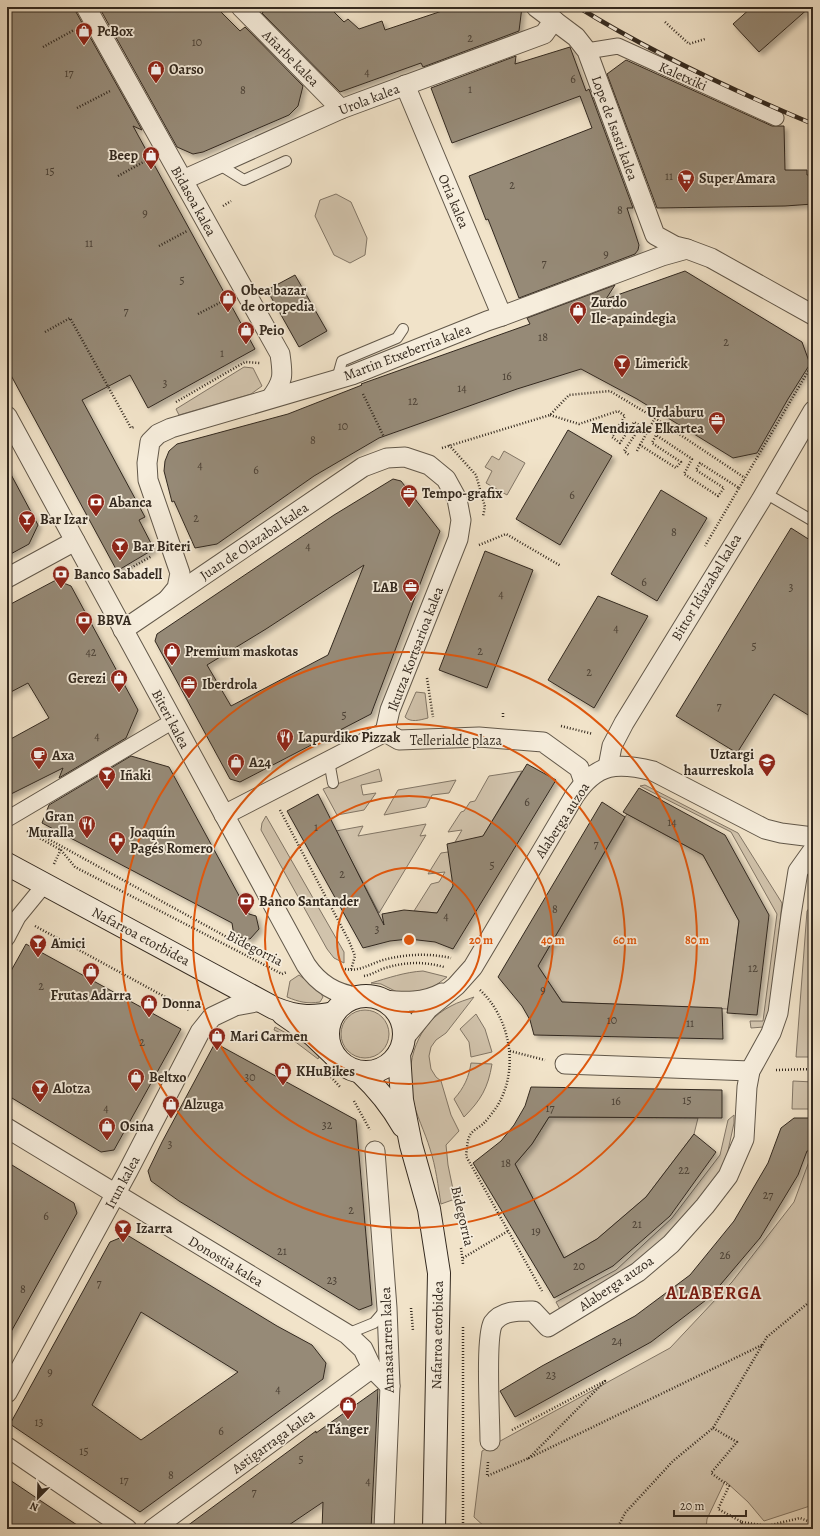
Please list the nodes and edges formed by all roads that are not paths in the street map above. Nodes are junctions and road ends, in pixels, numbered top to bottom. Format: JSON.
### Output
{"nodes":[{"id":1,"x":86,"y":7,"type":"edge"},
{"id":2,"x":536,"y":7,"type":"edge"},
{"id":3,"x":249,"y":10,"type":"edge"},
{"id":4,"x":554,"y":20,"type":"junction"},
{"id":5,"x":587,"y":51,"type":"junction"},
{"id":6,"x":405,"y":85,"type":"junction"},
{"id":7,"x":341,"y":109,"type":"junction"},
{"id":8,"x":776,"y":118,"type":"dead end"},
{"id":9,"x":286,"y":161,"type":"dead end"},
{"id":10,"x":218,"y":164,"type":"junction"},
{"id":11,"x":183,"y":180,"type":"junction"},
{"id":12,"x":687,"y":250,"type":"junction"},
{"id":13,"x":813,"y":315,"type":"edge"},
{"id":14,"x":502,"y":316,"type":"junction"},
{"id":15,"x":403,"y":329,"type":"dead end"},
{"id":16,"x":337,"y":379,"type":"junction"},
{"id":17,"x":271,"y":398,"type":"junction"},
{"id":18,"x":813,"y":411,"type":"edge"},
{"id":19,"x":7,"y":416,"type":"edge"},
{"id":20,"x":387,"y":450,"type":"joint"},
{"id":21,"x":765,"y":493,"type":"junction"},
{"id":22,"x":813,"y":521,"type":"edge"},
{"id":23,"x":75,"y":541,"type":"junction"},
{"id":24,"x":7,"y":578,"type":"edge"},
{"id":25,"x":168,"y":599,"type":"junction"},
{"id":26,"x":123,"y":630,"type":"junction"},
{"id":27,"x":173,"y":721,"type":"junction"},
{"id":28,"x":385,"y":732,"type":"junction"},
{"id":29,"x":329,"y":761,"type":"junction"},
{"id":30,"x":608,"y":767,"type":"junction"},
{"id":31,"x":584,"y":782,"type":"junction"},
{"id":32,"x":333,"y":783,"type":"dead end"},
{"id":33,"x":224,"y":815,"type":"junction"},
{"id":34,"x":9,"y":818,"type":"road end"},
{"id":35,"x":813,"y":837,"type":"edge"},
{"id":36,"x":813,"y":850,"type":"edge"},
{"id":37,"x":7,"y":864,"type":"edge"},
{"id":38,"x":44,"y":884,"type":"junction"},
{"id":39,"x":7,"y":938,"type":"edge"},
{"id":40,"x":465,"y":983,"type":"junction"},
{"id":41,"x":360,"y":987,"type":"junction"},
{"id":42,"x":384,"y":1000,"type":"junction"},
{"id":43,"x":268,"y":1004,"type":"junction"},
{"id":44,"x":334,"y":1013,"type":"junction"},
{"id":45,"x":402,"y":1045,"type":"junction"},
{"id":46,"x":333,"y":1054,"type":"junction"},
{"id":47,"x":565,"y":1064,"type":"road end"},
{"id":48,"x":750,"y":1071,"type":"junction"},
{"id":49,"x":360,"y":1072,"type":"junction"},
{"id":50,"x":7,"y":1128,"type":"edge"},
{"id":51,"x":411,"y":1145,"type":"junction"},
{"id":52,"x":375,"y":1151,"type":"dead end"},
{"id":53,"x":116,"y":1194,"type":"junction"},
{"id":54,"x":387,"y":1308,"type":"junction"},
{"id":55,"x":347,"y":1334,"type":"junction"},
{"id":56,"x":372,"y":1368,"type":"junction"},
{"id":57,"x":390,"y":1386,"type":"junction"},
{"id":58,"x":7,"y":1393,"type":"edge"},
{"id":59,"x":490,"y":1441,"type":"road end"},
{"id":60,"x":7,"y":1447,"type":"edge"},
{"id":61,"x":436,"y":1526,"type":"edge"},
{"id":62,"x":127,"y":1529,"type":"edge"},
{"id":63,"x":153,"y":1529,"type":"edge"},
{"id":64,"x":384,"y":1529,"type":"edge"}],
"edges":[{"from":1,"to":11,"type":"street","name":"Bidasoa kalea"},
{"from":2,"to":4,"type":"street","name":"Lope de Isasti kalea"},
{"from":3,"to":7,"type":"street","name":"Añarbe kalea"},
{"from":4,"to":5,"type":"street","name":"Lope de Isasti kalea"},
{"from":4,"to":6,"type":"street","name":"Urola kalea"},
{"from":5,"to":8,"type":"street","name":"Kaletxiki"},
{"from":5,"to":12,"type":"street","name":"Lope de Isasti kalea"},
{"from":6,"to":7,"type":"street","name":"Urola kalea"},
{"from":6,"to":14,"type":"street","name":"Oria kalea"},
{"from":7,"to":10,"type":"street","name":"Urola kalea"},
{"from":9,"to":10,"type":"lane"},
{"from":10,"to":11,"type":"street","name":"Urola kalea"},
{"from":11,"to":17,"type":"street","name":"Bidasoa kalea"},
{"from":12,"to":13,"type":"street"},
{"from":12,"to":14,"type":"street","name":"Martin Etxeberria kalea"},
{"from":14,"to":16,"type":"street","name":"Martin Etxeberria kalea"},
{"from":15,"to":16,"type":"lane"},
{"from":16,"to":17,"type":"street","name":"Martin Etxeberria kalea"},
{"from":17,"to":25,"type":"street","name":"Martin Etxeberria kalea"},
{"from":18,"to":21,"type":"street","name":"Bittor Idiazabal kalea"},
{"from":19,"to":23,"type":"street","name":"Biteri kalea"},
{"from":20,"to":25,"type":"street","name":"Juan de Olazabal kalea"},
{"from":20,"to":28,"type":"street","name":"Ikutza Kortsarioa kalea"},
{"from":21,"to":22,"type":"lane"},
{"from":21,"to":30,"type":"street","name":"Bittor Idiazabal kalea"},
{"from":23,"to":24,"type":"street"},
{"from":23,"to":26,"type":"street","name":"Biteri kalea"},
{"from":25,"to":26,"type":"street","name":"Juan de Olazabal kalea"},
{"from":26,"to":27,"type":"street","name":"Biteri kalea"},
{"from":27,"to":33,"type":"street","name":"Biteri kalea"},
{"from":27,"to":34,"type":"street"},
{"from":28,"to":29,"type":"street"},
{"from":28,"to":31,"type":"street","name":"Tellerialde plaza"},
{"from":29,"to":32,"type":"lane"},
{"from":29,"to":33,"type":"street"},
{"from":30,"to":31,"type":"street","name":"Alaberga auzoa"},
{"from":30,"to":35,"type":"street","name":"Alaberga auzoa"},
{"from":31,"to":40,"type":"street","name":"Alaberga auzoa"},
{"from":33,"to":41,"type":"street","name":"Biteri kalea"},
{"from":36,"to":48,"type":"street","name":"Alaberga auzoa"},
{"from":37,"to":38,"type":"main road","name":"Nafarroa etorbidea"},
{"from":38,"to":39,"type":"street"},
{"from":38,"to":43,"type":"main road","name":"Nafarroa etorbidea"},
{"from":40,"to":42,"type":"street","name":"Alaberga auzoa"},
{"from":40,"to":45,"type":"street","name":"Alaberga auzoa"},
{"from":41,"to":42,"type":"main road"},
{"from":41,"to":44,"type":"main road"},
{"from":42,"to":45,"type":"main road"},
{"from":43,"to":44,"type":"main road","name":"Nafarroa etorbidea"},
{"from":43,"to":46,"type":"main road","name":"Nafarroa etorbidea"},
{"from":43,"to":53,"type":"street","name":"Irun kalea"},
{"from":44,"to":46,"type":"main road"},
{"from":45,"to":49,"type":"main road"},
{"from":45,"to":51,"type":"main road","name":"Nafarroa etorbidea"},
{"from":46,"to":49,"type":"main road"},
{"from":47,"to":48,"type":"street"},
{"from":48,"to":59,"type":"street","name":"Alaberga auzoa"},
{"from":49,"to":51,"type":"main road","name":"Nafarroa etorbidea"},
{"from":50,"to":53,"type":"street","name":"Donostia kalea"},
{"from":51,"to":61,"type":"main road","name":"Nafarroa etorbidea"},
{"from":52,"to":54,"type":"street","name":"Amasatarren kalea"},
{"from":53,"to":55,"type":"street","name":"Donostia kalea"},
{"from":53,"to":58,"type":"street","name":"Irun kalea"},
{"from":54,"to":55,"type":"lane"},
{"from":54,"to":57,"type":"street","name":"Amasatarren kalea"},
{"from":55,"to":56,"type":"street","name":"Donostia kalea"},
{"from":56,"to":57,"type":"street"},
{"from":56,"to":63,"type":"street","name":"Astigarraga kalea"},
{"from":57,"to":64,"type":"street","name":"Amasatarren kalea"},
{"from":60,"to":62,"type":"street"}]}
